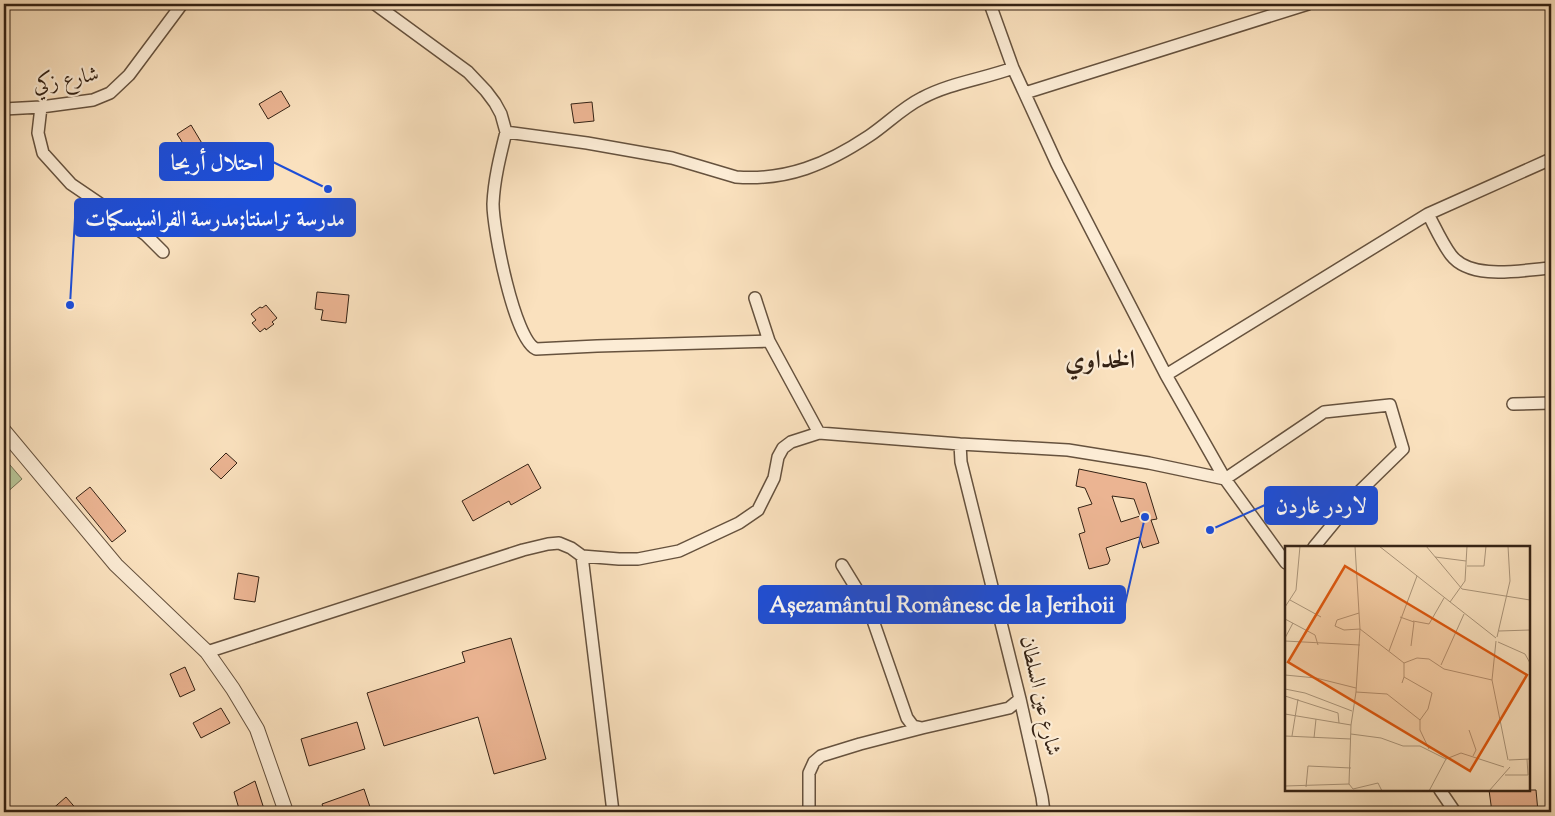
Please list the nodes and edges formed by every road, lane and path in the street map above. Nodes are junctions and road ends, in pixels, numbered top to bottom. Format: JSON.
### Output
{"nodes":[{"id":1,"x":182,"y":4,"type":"edge"},
{"id":2,"x":375,"y":4,"type":"edge"},
{"id":3,"x":990,"y":4,"type":"edge"},
{"id":4,"x":1308,"y":4,"type":"edge"},
{"id":5,"x":1013,"y":68,"type":"junction"},
{"id":6,"x":1025,"y":93,"type":"junction"},
{"id":7,"x":41,"y":107,"type":"junction"},
{"id":8,"x":4,"y":109,"type":"edge"},
{"id":9,"x":506,"y":132,"type":"junction"},
{"id":10,"x":1551,"y":159,"type":"edge"},
{"id":11,"x":1428,"y":214,"type":"junction"},
{"id":12,"x":163,"y":252,"type":"dead end"},
{"id":13,"x":1551,"y":268,"type":"edge"},
{"id":14,"x":755,"y":298,"type":"dead end"},
{"id":15,"x":769,"y":341,"type":"junction"},
{"id":16,"x":1166,"y":375,"type":"junction"},
{"id":17,"x":1551,"y":403,"type":"edge"},
{"id":18,"x":1512,"y":404,"type":"dead end"},
{"id":19,"x":4,"y":431,"type":"edge"},
{"id":20,"x":819,"y":433,"type":"junction"},
{"id":21,"x":960,"y":444,"type":"junction"},
{"id":22,"x":1225,"y":479,"type":"junction"},
{"id":23,"x":1315,"y":546,"type":"edge"},
{"id":24,"x":582,"y":556,"type":"junction"},
{"id":25,"x":1285,"y":562,"type":"edge"},
{"id":26,"x":842,"y":565,"type":"dead end"},
{"id":27,"x":207,"y":652,"type":"junction"},
{"id":28,"x":1020,"y":699,"type":"junction"},
{"id":29,"x":907,"y":718,"type":"junction"},
{"id":30,"x":922,"y":728,"type":"junction"},
{"id":31,"x":895,"y":735,"type":"junction"},
{"id":32,"x":1441,"y":791,"type":"edge"},
{"id":33,"x":286,"y":812,"type":"edge"},
{"id":34,"x":613,"y":812,"type":"edge"},
{"id":35,"x":808,"y":812,"type":"edge"},
{"id":36,"x":1044,"y":812,"type":"edge"},
{"id":37,"x":1455,"y":812,"type":"edge"}],
"edges":[{"from":1,"to":7,"type":"street","name":"شارع زكي"},
{"from":2,"to":9,"type":"street"},
{"from":3,"to":5,"type":"street"},
{"from":4,"to":6,"type":"street"},
{"from":5,"to":6,"type":"street"},
{"from":5,"to":9,"type":"street"},
{"from":6,"to":16,"type":"street"},
{"from":7,"to":8,"type":"street","name":"شارع زكي"},
{"from":7,"to":12,"type":"street"},
{"from":9,"to":15,"type":"street"},
{"from":10,"to":11,"type":"street"},
{"from":11,"to":13,"type":"street"},
{"from":11,"to":16,"type":"street"},
{"from":14,"to":15,"type":"street"},
{"from":15,"to":20,"type":"street"},
{"from":16,"to":22,"type":"street"},
{"from":17,"to":18,"type":"street"},
{"from":19,"to":27,"type":"street"},
{"from":20,"to":21,"type":"street"},
{"from":20,"to":24,"type":"street"},
{"from":21,"to":22,"type":"street"},
{"from":21,"to":28,"type":"street","name":"شارع عين السلطان"},
{"from":22,"to":23,"type":"street"},
{"from":22,"to":25,"type":"street"},
{"from":24,"to":27,"type":"street"},
{"from":24,"to":34,"type":"street"},
{"from":26,"to":29,"type":"street"},
{"from":27,"to":33,"type":"street"},
{"from":28,"to":30,"type":"street"},
{"from":28,"to":36,"type":"street","name":"شارع عين السلطان"},
{"from":29,"to":30,"type":"street"},
{"from":29,"to":31,"type":"street"},
{"from":30,"to":31,"type":"street"},
{"from":31,"to":35,"type":"street"},
{"from":32,"to":37,"type":"street"}]}
